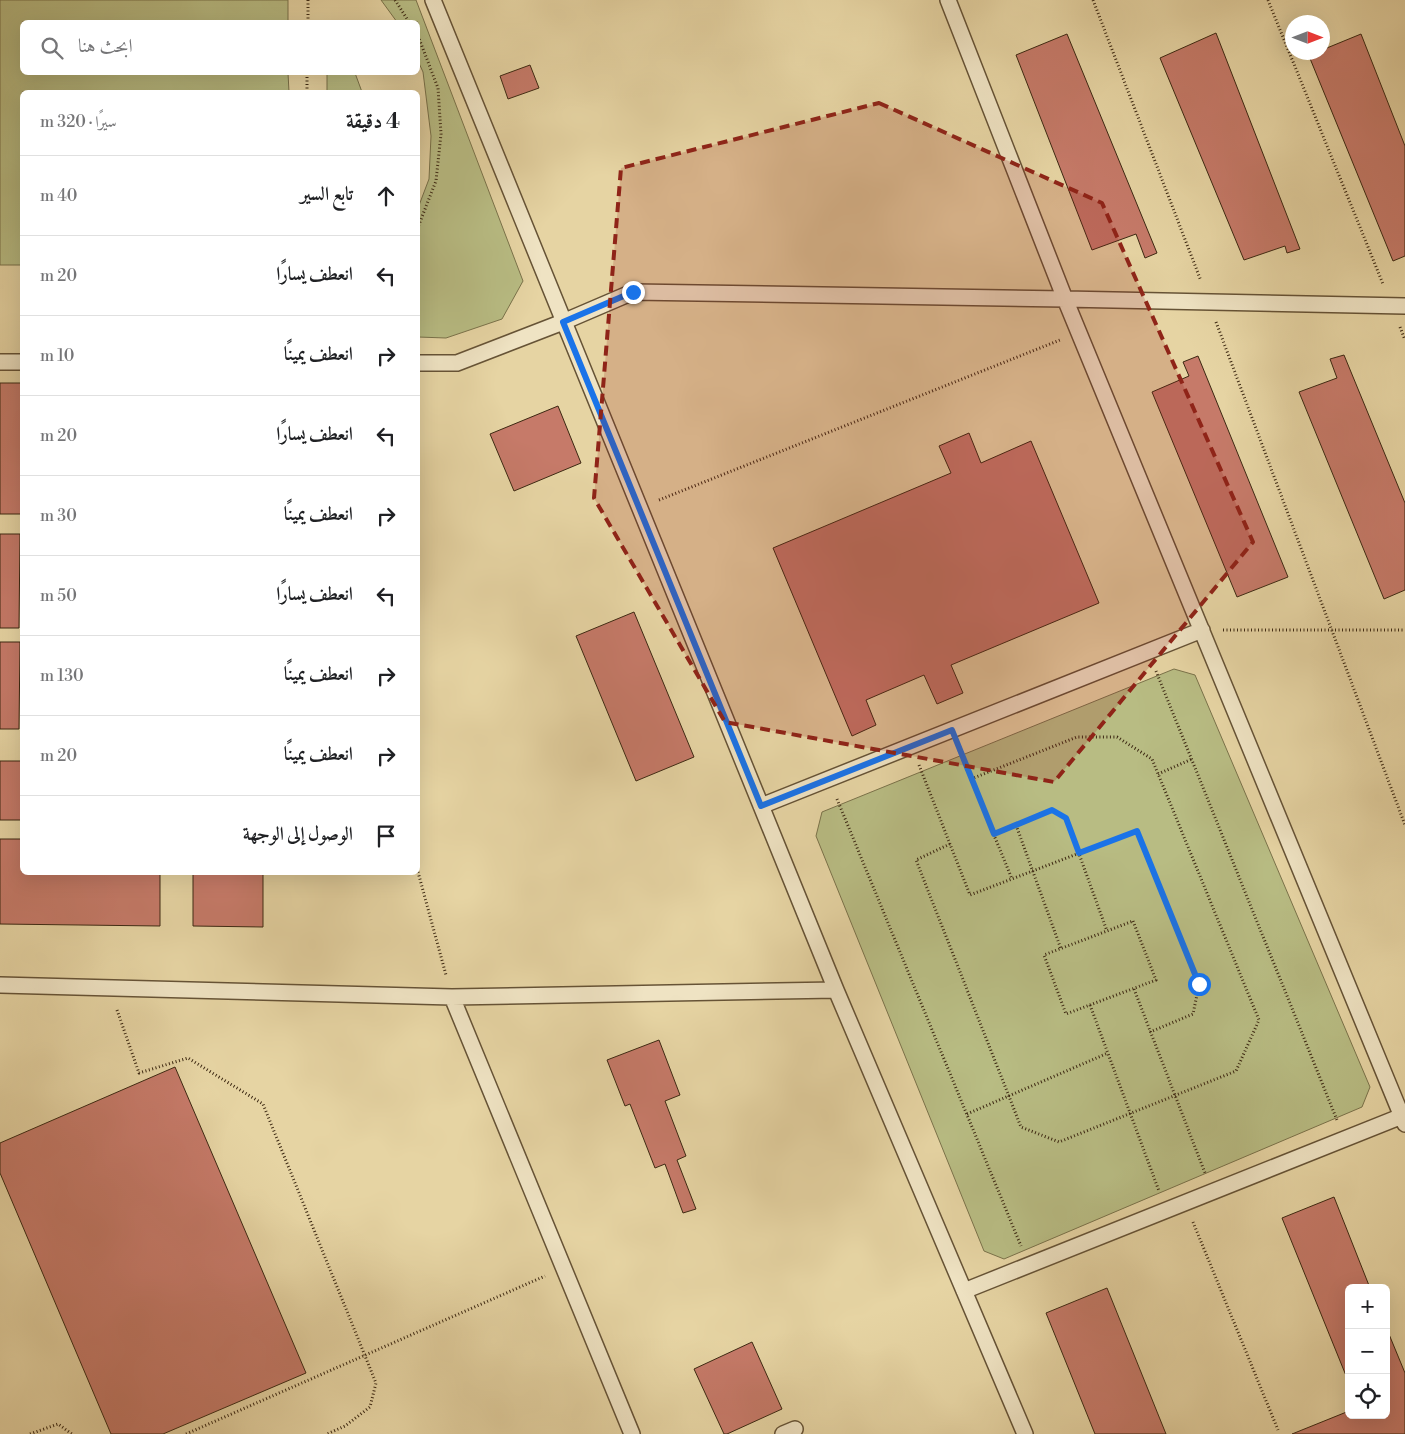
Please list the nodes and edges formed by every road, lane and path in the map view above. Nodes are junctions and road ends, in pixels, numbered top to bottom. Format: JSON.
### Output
{"nodes":[{"id":1,"x":308,"y":0,"type":"edge"},
{"id":2,"x":395,"y":0,"type":"edge"},
{"id":3,"x":433,"y":0,"type":"edge"},
{"id":4,"x":948,"y":0,"type":"edge"},
{"id":5,"x":1093,"y":0,"type":"edge"},
{"id":6,"x":1268,"y":0,"type":"edge"},
{"id":7,"x":308,"y":20,"type":"edge"},
{"id":8,"x":408,"y":20,"type":"edge"},
{"id":9,"x":420,"y":41,"type":"edge"},
{"id":10,"x":307,"y":75,"type":"edge"},
{"id":11,"x":307,"y":90,"type":"edge"},
{"id":12,"x":420,"y":222,"type":"edge"},
{"id":13,"x":1065,"y":299,"type":"junction"},
{"id":14,"x":1208,"y":302,"type":"junction"},
{"id":15,"x":1398,"y":306,"type":"edge"},
{"id":16,"x":563,"y":322,"type":"junction"},
{"id":17,"x":1079,"y":332,"type":"junction"},
{"id":18,"x":0,"y":362,"type":"edge"},
{"id":19,"x":20,"y":362,"type":"edge"},
{"id":20,"x":420,"y":363,"type":"edge"},
{"id":21,"x":639,"y":508,"type":"junction"},
{"id":22,"x":1202,"y":630,"type":"junction"},
{"id":23,"x":1332,"y":630,"type":"junction"},
{"id":24,"x":1405,"y":630,"type":"edge"},
{"id":25,"x":1148,"y":651,"type":"junction"},
{"id":26,"x":952,"y":730,"type":"junction"},
{"id":27,"x":911,"y":746,"type":"junction"},
{"id":28,"x":1192,"y":759,"type":"junction"},
{"id":29,"x":1158,"y":774,"type":"junction"},
{"id":30,"x":829,"y":779,"type":"junction"},
{"id":31,"x":972,"y":779,"type":"junction"},
{"id":32,"x":761,"y":806,"type":"junction"},
{"id":33,"x":1016,"y":825,"type":"junction"},
{"id":34,"x":1405,"y":825,"type":"edge"},
{"id":35,"x":994,"y":834,"type":"junction"},
{"id":36,"x":950,"y":844,"type":"junction"},
{"id":37,"x":1079,"y":853,"type":"junction"},
{"id":38,"x":1033,"y":871,"type":"junction"},
{"id":39,"x":419,"y":875,"type":"edge"},
{"id":40,"x":1012,"y":879,"type":"junction"},
{"id":41,"x":1107,"y":932,"type":"junction"},
{"id":42,"x":1061,"y":949,"type":"junction"},
{"id":43,"x":0,"y":985,"type":"edge"},
{"id":44,"x":109,"y":988,"type":"junction"},
{"id":45,"x":1134,"y":989,"type":"junction"},
{"id":46,"x":836,"y":990,"type":"junction"},
{"id":47,"x":452,"y":997,"type":"junction"},
{"id":48,"x":1090,"y":1005,"type":"junction"},
{"id":49,"x":1150,"y":1032,"type":"junction"},
{"id":50,"x":1108,"y":1053,"type":"junction"},
{"id":51,"x":1010,"y":1096,"type":"junction"},
{"id":52,"x":1175,"y":1096,"type":"junction"},
{"id":53,"x":1130,"y":1113,"type":"junction"},
{"id":54,"x":967,"y":1114,"type":"junction"},
{"id":55,"x":1404,"y":1120,"type":"edge"},
{"id":56,"x":1345,"y":1139,"type":"junction"},
{"id":57,"x":1212,"y":1192,"type":"junction"},
{"id":58,"x":1185,"y":1203,"type":"junction"},
{"id":59,"x":1166,"y":1210,"type":"junction"},
{"id":60,"x":1029,"y":1265,"type":"junction"},
{"id":61,"x":564,"y":1268,"type":"junction"},
{"id":62,"x":964,"y":1291,"type":"junction"},
{"id":63,"x":364,"y":1355,"type":"junction"},
{"id":64,"x":1278,"y":1430,"type":"dead end"},
{"id":65,"x":30,"y":1434,"type":"edge"},
{"id":66,"x":72,"y":1434,"type":"edge"},
{"id":67,"x":186,"y":1434,"type":"edge"},
{"id":68,"x":327,"y":1434,"type":"edge"},
{"id":69,"x":632,"y":1434,"type":"edge"},
{"id":70,"x":1025,"y":1434,"type":"edge"}],
"edges":[{"from":1,"to":7,"type":"path"},
{"from":2,"to":8,"type":"path"},
{"from":3,"to":16,"type":"lane"},
{"from":4,"to":13,"type":"lane"},
{"from":5,"to":14,"type":"path"},
{"from":6,"to":15,"type":"path"},
{"from":9,"to":12,"type":"path"},
{"from":10,"to":11,"type":"path"},
{"from":13,"to":14,"type":"lane"},
{"from":13,"to":16,"type":"lane"},
{"from":13,"to":17,"type":"lane"},
{"from":14,"to":15,"type":"lane"},
{"from":14,"to":23,"type":"path"},
{"from":16,"to":20,"type":"lane"},
{"from":16,"to":21,"type":"lane"},
{"from":17,"to":21,"type":"path"},
{"from":17,"to":22,"type":"lane"},
{"from":18,"to":19,"type":"lane"},
{"from":21,"to":32,"type":"lane"},
{"from":22,"to":23,"type":"path"},
{"from":22,"to":25,"type":"lane"},
{"from":22,"to":55,"type":"lane"},
{"from":23,"to":24,"type":"path"},
{"from":23,"to":34,"type":"path"},
{"from":25,"to":26,"type":"lane"},
{"from":25,"to":28,"type":"path"},
{"from":26,"to":27,"type":"lane"},
{"from":26,"to":31,"type":"path"},
{"from":27,"to":30,"type":"lane"},
{"from":27,"to":36,"type":"path"},
{"from":28,"to":29,"type":"path"},
{"from":28,"to":56,"type":"path"},
{"from":29,"to":31,"type":"path"},
{"from":29,"to":52,"type":"path"},
{"from":30,"to":32,"type":"lane"},
{"from":30,"to":54,"type":"path"},
{"from":31,"to":35,"type":"path"},
{"from":32,"to":46,"type":"lane"},
{"from":33,"to":35,"type":"path"},
{"from":33,"to":37,"type":"path"},
{"from":33,"to":38,"type":"path"},
{"from":35,"to":40,"type":"path"},
{"from":36,"to":40,"type":"path"},
{"from":36,"to":51,"type":"path"},
{"from":37,"to":38,"type":"path"},
{"from":37,"to":41,"type":"path"},
{"from":37,"to":49,"type":"path"},
{"from":38,"to":40,"type":"path"},
{"from":38,"to":42,"type":"path"},
{"from":39,"to":47,"type":"path"},
{"from":41,"to":42,"type":"path"},
{"from":41,"to":45,"type":"path"},
{"from":42,"to":48,"type":"path"},
{"from":43,"to":44,"type":"lane"},
{"from":44,"to":47,"type":"lane"},
{"from":44,"to":63,"type":"path"},
{"from":45,"to":48,"type":"path"},
{"from":45,"to":49,"type":"path"},
{"from":46,"to":47,"type":"lane"},
{"from":46,"to":62,"type":"lane"},
{"from":47,"to":61,"type":"lane"},
{"from":48,"to":50,"type":"path"},
{"from":49,"to":52,"type":"path"},
{"from":50,"to":51,"type":"path"},
{"from":50,"to":53,"type":"path"},
{"from":51,"to":53,"type":"path"},
{"from":51,"to":54,"type":"path"},
{"from":52,"to":53,"type":"path"},
{"from":52,"to":57,"type":"path"},
{"from":53,"to":59,"type":"path"},
{"from":54,"to":60,"type":"path"},
{"from":55,"to":56,"type":"lane"},
{"from":56,"to":57,"type":"lane"},
{"from":57,"to":58,"type":"lane"},
{"from":58,"to":59,"type":"lane"},
{"from":58,"to":64,"type":"path"},
{"from":59,"to":60,"type":"lane"},
{"from":60,"to":62,"type":"lane"},
{"from":61,"to":63,"type":"path"},
{"from":61,"to":69,"type":"lane"},
{"from":62,"to":70,"type":"lane"},
{"from":63,"to":67,"type":"path"},
{"from":63,"to":68,"type":"path"},
{"from":65,"to":66,"type":"path"}]}
